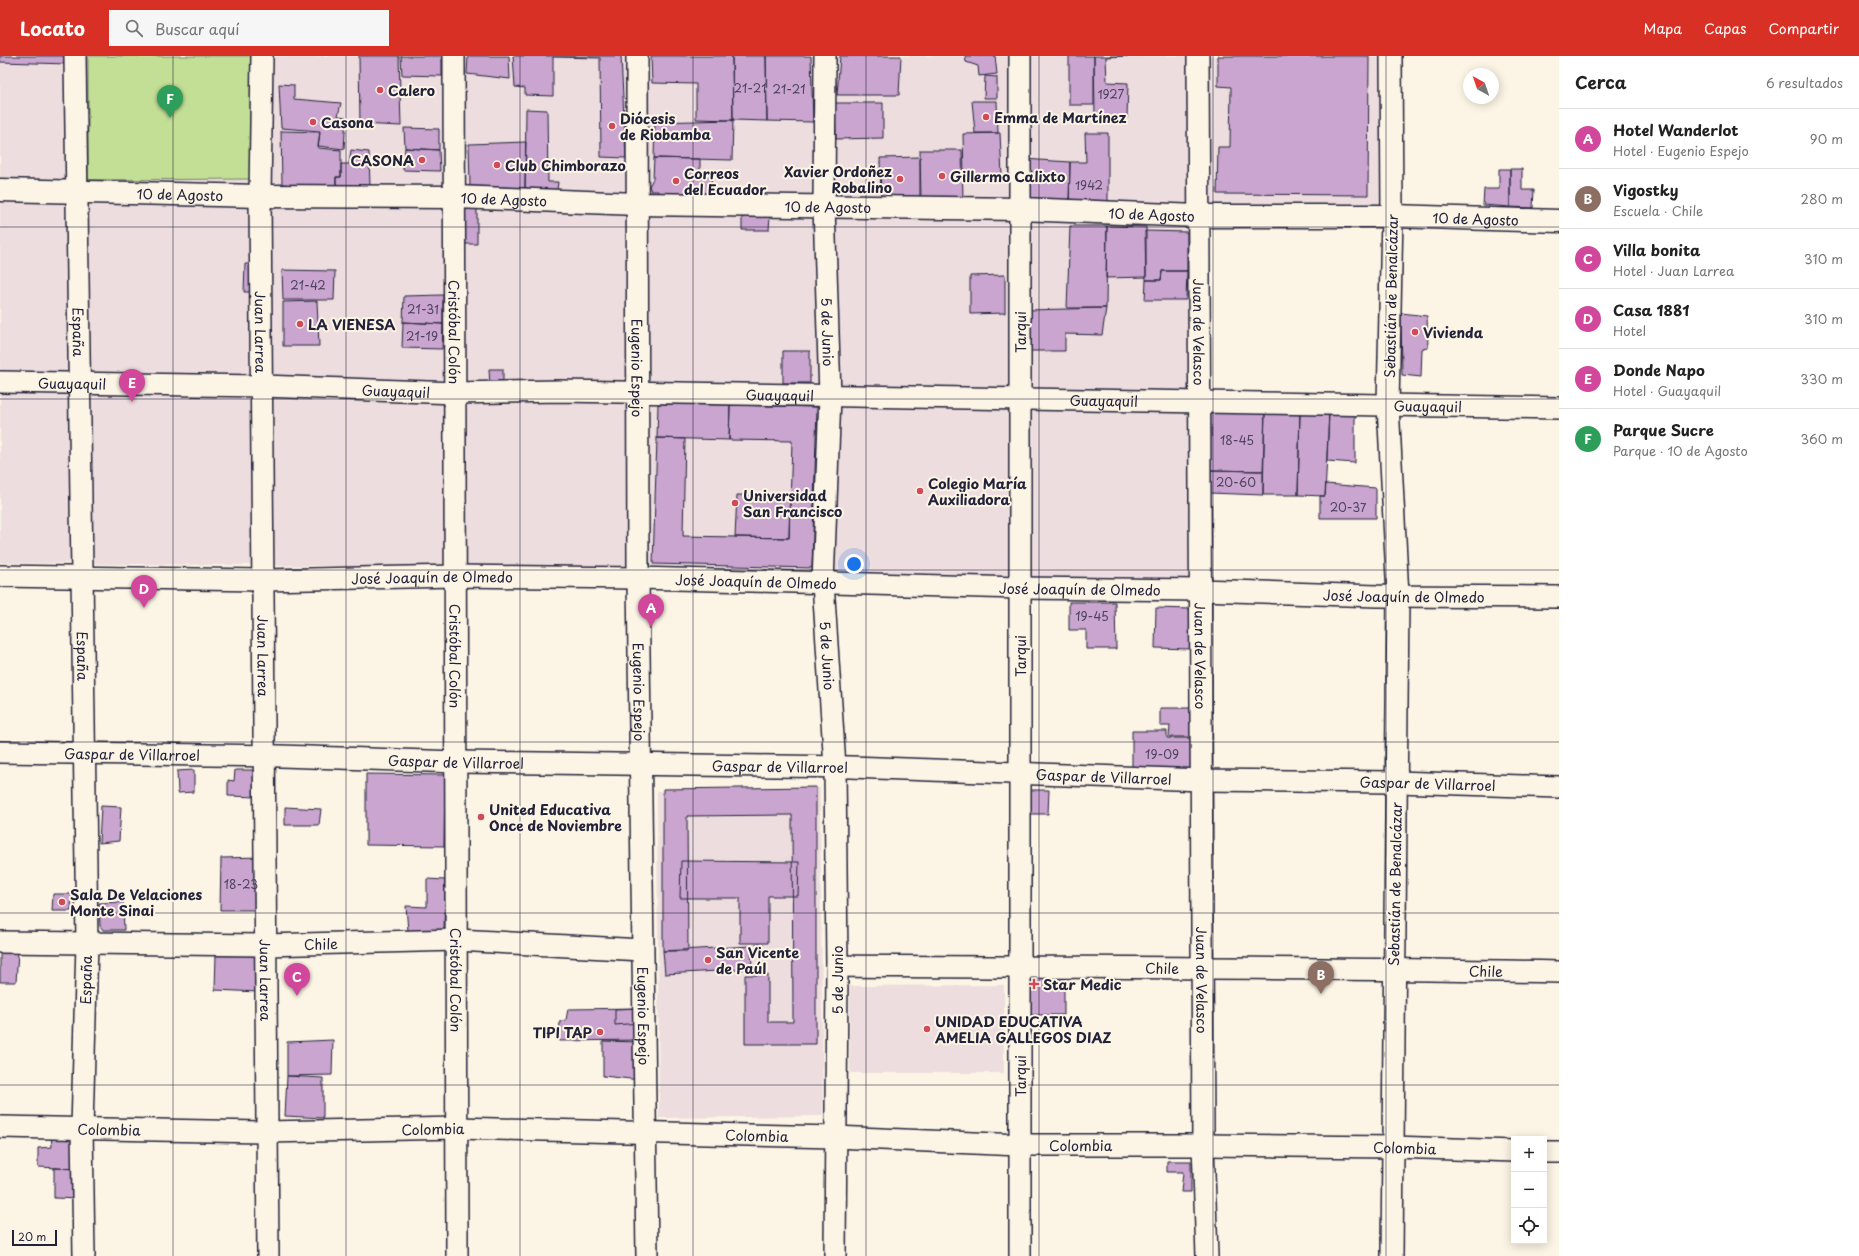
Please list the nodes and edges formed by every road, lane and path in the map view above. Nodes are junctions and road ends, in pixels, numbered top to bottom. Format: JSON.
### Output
{"nodes":[{"id":1,"x":74,"y":56,"type":"edge"},
{"id":2,"x":262,"y":56,"type":"edge"},
{"id":3,"x":454,"y":56,"type":"edge"},
{"id":4,"x":637,"y":56,"type":"edge"},
{"id":5,"x":825,"y":56,"type":"edge"},
{"id":6,"x":1020,"y":56,"type":"edge"},
{"id":7,"x":1198,"y":56,"type":"edge"},
{"id":8,"x":1391,"y":56,"type":"edge"},
{"id":9,"x":0,"y":190,"type":"edge"},
{"id":10,"x":77,"y":192,"type":"junction"},
{"id":11,"x":260,"y":196,"type":"junction"},
{"id":12,"x":455,"y":197,"type":"junction"},
{"id":13,"x":637,"y":204,"type":"junction"},
{"id":14,"x":824,"y":206,"type":"junction"},
{"id":15,"x":1020,"y":209,"type":"junction"},
{"id":16,"x":1198,"y":216,"type":"junction"},
{"id":17,"x":1392,"y":216,"type":"junction"},
{"id":18,"x":1559,"y":221,"type":"edge"},
{"id":19,"x":0,"y":382,"type":"edge"},
{"id":20,"x":80,"y":383,"type":"junction"},
{"id":21,"x":263,"y":386,"type":"junction"},
{"id":22,"x":638,"y":392,"type":"junction"},
{"id":23,"x":456,"y":393,"type":"junction"},
{"id":24,"x":830,"y":396,"type":"junction"},
{"id":25,"x":1021,"y":399,"type":"junction"},
{"id":26,"x":1199,"y":402,"type":"junction"},
{"id":27,"x":1388,"y":405,"type":"junction"},
{"id":28,"x":1559,"y":408,"type":"edge"},
{"id":29,"x":0,"y":576,"type":"edge"},
{"id":30,"x":456,"y":576,"type":"junction"},
{"id":31,"x":82,"y":577,"type":"junction"},
{"id":32,"x":638,"y":578,"type":"junction"},
{"id":33,"x":263,"y":580,"type":"junction"},
{"id":34,"x":823,"y":584,"type":"junction"},
{"id":35,"x":1020,"y":588,"type":"junction"},
{"id":36,"x":1200,"y":590,"type":"junction"},
{"id":37,"x":1398,"y":596,"type":"junction"},
{"id":38,"x":1559,"y":597,"type":"edge"},
{"id":39,"x":0,"y":752,"type":"edge"},
{"id":40,"x":85,"y":754,"type":"junction"},
{"id":41,"x":264,"y":756,"type":"junction"},
{"id":42,"x":457,"y":762,"type":"junction"},
{"id":43,"x":640,"y":765,"type":"junction"},
{"id":44,"x":835,"y":767,"type":"junction"},
{"id":45,"x":1020,"y":774,"type":"junction"},
{"id":46,"x":1202,"y":780,"type":"junction"},
{"id":47,"x":1396,"y":782,"type":"junction"},
{"id":48,"x":1559,"y":787,"type":"edge"},
{"id":49,"x":457,"y":940,"type":"junction"},
{"id":50,"x":0,"y":942,"type":"edge"},
{"id":51,"x":87,"y":942,"type":"junction"},
{"id":52,"x":266,"y":945,"type":"junction"},
{"id":53,"x":642,"y":950,"type":"junction"},
{"id":54,"x":837,"y":966,"type":"junction"},
{"id":55,"x":1020,"y":968,"type":"junction"},
{"id":56,"x":1203,"y":969,"type":"junction"},
{"id":57,"x":1394,"y":969,"type":"junction"},
{"id":58,"x":1559,"y":972,"type":"edge"},
{"id":59,"x":0,"y":1127,"type":"edge"},
{"id":60,"x":457,"y":1128,"type":"junction"},
{"id":61,"x":82,"y":1129,"type":"junction"},
{"id":62,"x":267,"y":1132,"type":"junction"},
{"id":63,"x":646,"y":1133,"type":"junction"},
{"id":64,"x":835,"y":1137,"type":"junction"},
{"id":65,"x":1020,"y":1145,"type":"junction"},
{"id":66,"x":1203,"y":1145,"type":"junction"},
{"id":67,"x":1392,"y":1147,"type":"junction"},
{"id":68,"x":1511,"y":1151,"type":"edge"},
{"id":69,"x":1547,"y":1152,"type":"edge"},
{"id":70,"x":1559,"y":1152,"type":"edge"},
{"id":71,"x":84,"y":1256,"type":"edge"},
{"id":72,"x":268,"y":1256,"type":"edge"},
{"id":73,"x":457,"y":1256,"type":"edge"},
{"id":74,"x":647,"y":1256,"type":"edge"},
{"id":75,"x":835,"y":1256,"type":"edge"},
{"id":76,"x":1020,"y":1256,"type":"edge"},
{"id":77,"x":1207,"y":1256,"type":"edge"},
{"id":78,"x":1392,"y":1256,"type":"edge"}],
"edges":[{"from":1,"to":10,"type":"street","name":"España"},
{"from":2,"to":11,"type":"street","name":"Juan Larrea"},
{"from":3,"to":12,"type":"street","name":"Cristóbal Colón"},
{"from":4,"to":13,"type":"street","name":"Eugenio Espejo"},
{"from":5,"to":14,"type":"street","name":"5 de Junio"},
{"from":6,"to":15,"type":"street","name":"Tarqui"},
{"from":7,"to":16,"type":"street","name":"Juan de Velasco"},
{"from":8,"to":17,"type":"street","name":"Sebastián de Benalcázar"},
{"from":9,"to":10,"type":"main road","name":"10 de Agosto"},
{"from":10,"to":11,"type":"main road","name":"10 de Agosto"},
{"from":10,"to":20,"type":"street","name":"España"},
{"from":11,"to":12,"type":"main road","name":"10 de Agosto"},
{"from":11,"to":21,"type":"street","name":"Juan Larrea"},
{"from":12,"to":13,"type":"main road","name":"10 de Agosto"},
{"from":12,"to":23,"type":"street","name":"Cristóbal Colón"},
{"from":13,"to":14,"type":"main road","name":"10 de Agosto"},
{"from":13,"to":22,"type":"street","name":"Eugenio Espejo"},
{"from":14,"to":15,"type":"main road","name":"10 de Agosto"},
{"from":14,"to":24,"type":"street","name":"5 de Junio"},
{"from":15,"to":16,"type":"main road","name":"10 de Agosto"},
{"from":15,"to":25,"type":"street","name":"Tarqui"},
{"from":16,"to":17,"type":"main road","name":"10 de Agosto"},
{"from":16,"to":26,"type":"street","name":"Juan de Velasco"},
{"from":17,"to":18,"type":"main road","name":"10 de Agosto"},
{"from":17,"to":27,"type":"street","name":"Sebastián de Benalcázar"},
{"from":19,"to":20,"type":"street","name":"Guayaquil"},
{"from":20,"to":21,"type":"street","name":"Guayaquil"},
{"from":20,"to":31,"type":"street","name":"España"},
{"from":21,"to":23,"type":"street","name":"Guayaquil"},
{"from":21,"to":33,"type":"street","name":"Juan Larrea"},
{"from":22,"to":23,"type":"street","name":"Guayaquil"},
{"from":22,"to":24,"type":"street","name":"Guayaquil"},
{"from":22,"to":32,"type":"street","name":"Eugenio Espejo"},
{"from":23,"to":30,"type":"street","name":"Cristóbal Colón"},
{"from":24,"to":25,"type":"street","name":"Guayaquil"},
{"from":24,"to":34,"type":"street","name":"5 de Junio"},
{"from":25,"to":26,"type":"street","name":"Guayaquil"},
{"from":25,"to":35,"type":"street","name":"Tarqui"},
{"from":26,"to":27,"type":"street","name":"Guayaquil"},
{"from":26,"to":36,"type":"street","name":"Juan de Velasco"},
{"from":27,"to":28,"type":"street","name":"Guayaquil"},
{"from":27,"to":37,"type":"street","name":"Sebastián de Benalcázar"},
{"from":29,"to":31,"type":"street","name":"José Joaquín de Olmedo"},
{"from":30,"to":32,"type":"street","name":"José Joaquín de Olmedo"},
{"from":30,"to":33,"type":"street","name":"José Joaquín de Olmedo"},
{"from":30,"to":42,"type":"street","name":"Cristóbal Colón"},
{"from":31,"to":33,"type":"street","name":"José Joaquín de Olmedo"},
{"from":31,"to":40,"type":"street","name":"España"},
{"from":32,"to":34,"type":"street","name":"José Joaquín de Olmedo"},
{"from":32,"to":43,"type":"street","name":"Eugenio Espejo"},
{"from":33,"to":41,"type":"street","name":"Juan Larrea"},
{"from":34,"to":35,"type":"street","name":"José Joaquín de Olmedo"},
{"from":34,"to":44,"type":"street","name":"5 de Junio"},
{"from":35,"to":36,"type":"street","name":"José Joaquín de Olmedo"},
{"from":35,"to":45,"type":"street","name":"Tarqui"},
{"from":36,"to":37,"type":"street","name":"José Joaquín de Olmedo"},
{"from":36,"to":46,"type":"street","name":"Juan de Velasco"},
{"from":37,"to":38,"type":"street","name":"José Joaquín de Olmedo"},
{"from":37,"to":47,"type":"street","name":"Sebastián de Benalcázar"},
{"from":39,"to":40,"type":"street","name":"Gaspar de Villarroel"},
{"from":40,"to":41,"type":"street","name":"Gaspar de Villarroel"},
{"from":40,"to":51,"type":"street","name":"España"},
{"from":41,"to":42,"type":"street","name":"Gaspar de Villarroel"},
{"from":41,"to":52,"type":"street","name":"Juan Larrea"},
{"from":42,"to":43,"type":"street","name":"Gaspar de Villarroel"},
{"from":42,"to":49,"type":"street","name":"Cristóbal Colón"},
{"from":43,"to":44,"type":"street","name":"Gaspar de Villarroel"},
{"from":43,"to":53,"type":"street","name":"Eugenio Espejo"},
{"from":44,"to":45,"type":"street","name":"Gaspar de Villarroel"},
{"from":44,"to":54,"type":"street","name":"5 de Junio"},
{"from":45,"to":46,"type":"street","name":"Gaspar de Villarroel"},
{"from":45,"to":55,"type":"street","name":"Tarqui"},
{"from":46,"to":47,"type":"street","name":"Gaspar de Villarroel"},
{"from":46,"to":56,"type":"street","name":"Juan de Velasco"},
{"from":47,"to":48,"type":"street","name":"Gaspar de Villarroel"},
{"from":47,"to":57,"type":"street","name":"Sebastián de Benalcázar"},
{"from":49,"to":52,"type":"street","name":"Chile"},
{"from":49,"to":53,"type":"street","name":"Chile"},
{"from":49,"to":60,"type":"street","name":"Cristóbal Colón"},
{"from":50,"to":51,"type":"street","name":"Chile"},
{"from":51,"to":52,"type":"street","name":"Chile"},
{"from":51,"to":61,"type":"street","name":"España"},
{"from":52,"to":62,"type":"street","name":"Juan Larrea"},
{"from":53,"to":63,"type":"street","name":"Eugenio Espejo"},
{"from":54,"to":55,"type":"street","name":"Chile"},
{"from":54,"to":64,"type":"street","name":"5 de Junio"},
{"from":55,"to":56,"type":"street","name":"Chile"},
{"from":55,"to":65,"type":"street","name":"Tarqui"},
{"from":56,"to":57,"type":"street","name":"Chile"},
{"from":56,"to":66,"type":"street","name":"Juan de Velasco"},
{"from":57,"to":58,"type":"street","name":"Chile"},
{"from":57,"to":67,"type":"street","name":"Sebastián de Benalcázar"},
{"from":59,"to":61,"type":"street","name":"Colombia"},
{"from":60,"to":62,"type":"street","name":"Colombia"},
{"from":60,"to":63,"type":"street","name":"Colombia"},
{"from":60,"to":73,"type":"street","name":"Cristóbal Colón"},
{"from":61,"to":62,"type":"street","name":"Colombia"},
{"from":61,"to":71,"type":"street","name":"España"},
{"from":62,"to":72,"type":"street","name":"Juan Larrea"},
{"from":63,"to":64,"type":"street","name":"Colombia"},
{"from":63,"to":74,"type":"street","name":"Eugenio Espejo"},
{"from":64,"to":65,"type":"street","name":"Colombia"},
{"from":64,"to":75,"type":"street","name":"5 de Junio"},
{"from":65,"to":66,"type":"street","name":"Colombia"},
{"from":65,"to":76,"type":"street","name":"Tarqui"},
{"from":66,"to":67,"type":"street","name":"Colombia"},
{"from":66,"to":77,"type":"street","name":"Juan de Velasco"},
{"from":67,"to":68,"type":"street","name":"Colombia"},
{"from":67,"to":78,"type":"street","name":"Sebastián de Benalcázar"},
{"from":69,"to":70,"type":"street"}]}
